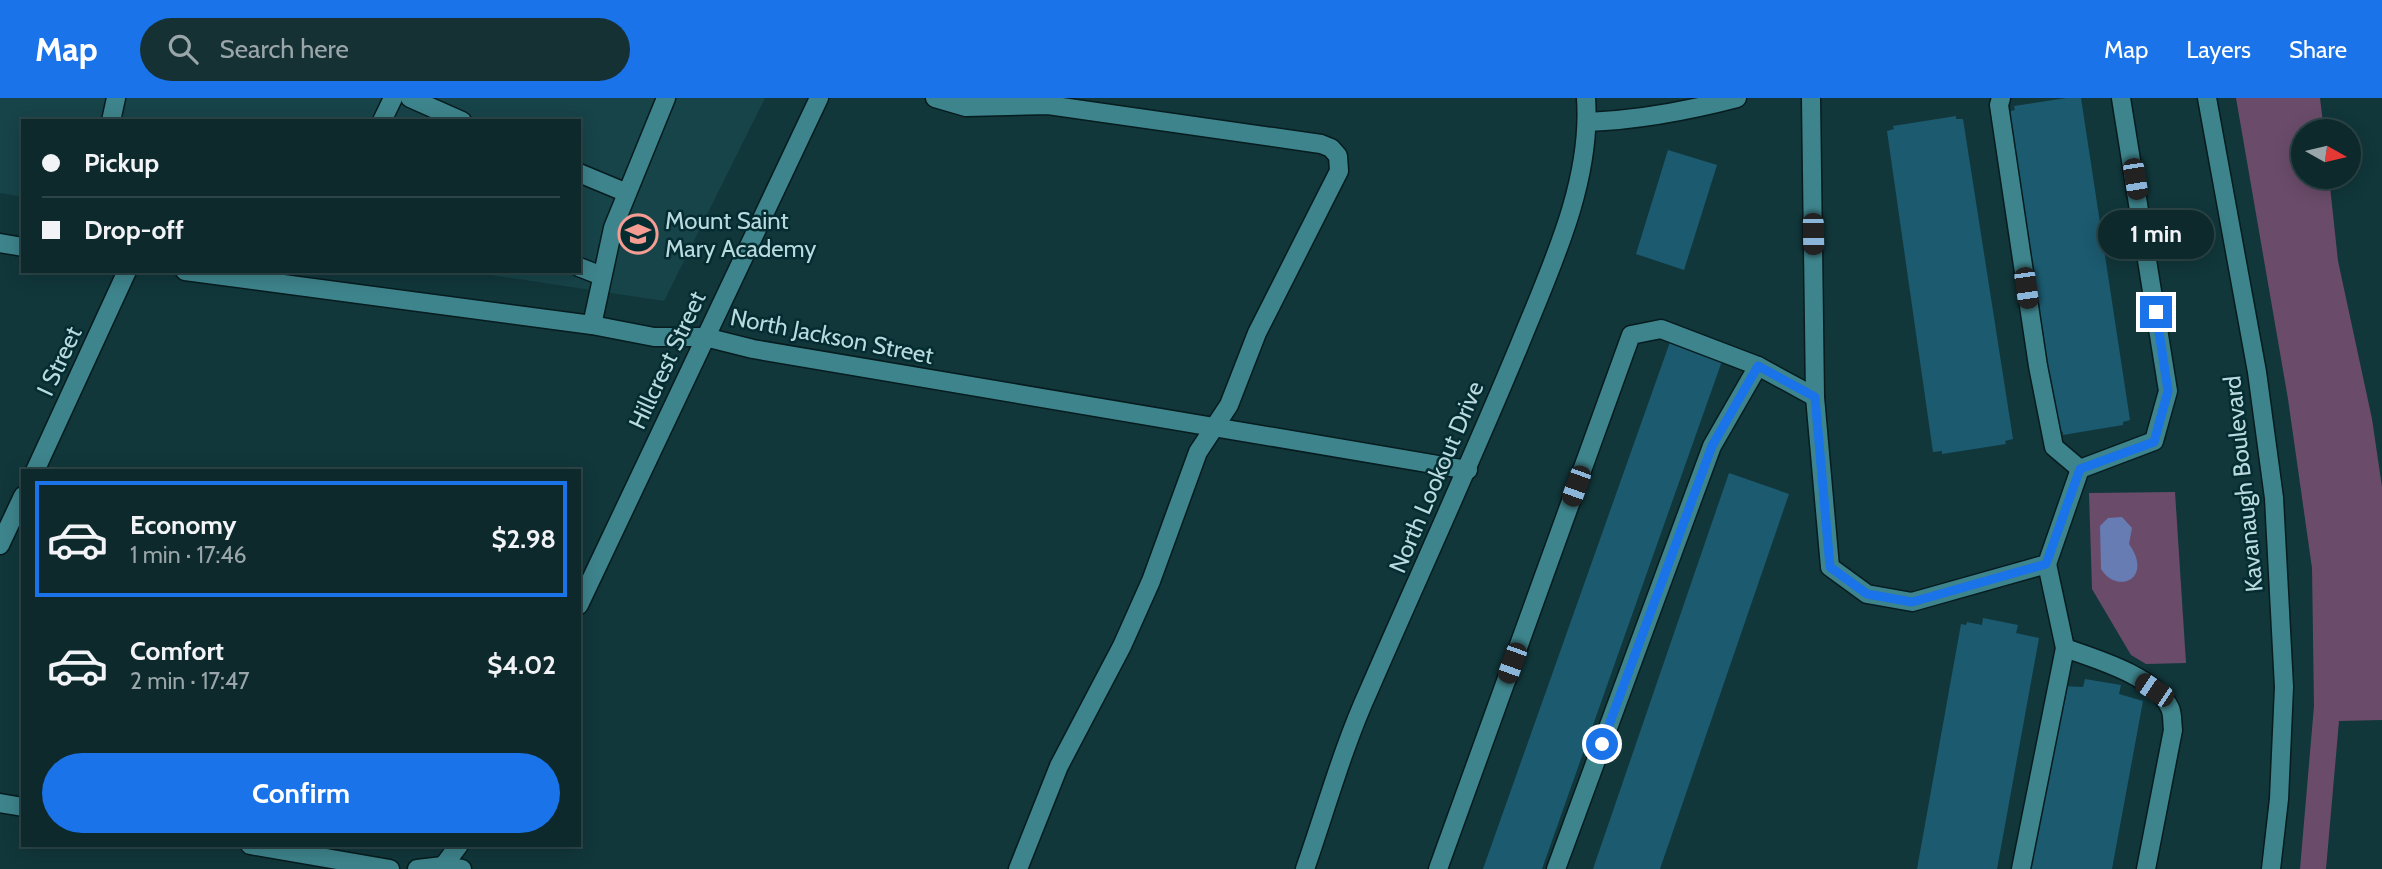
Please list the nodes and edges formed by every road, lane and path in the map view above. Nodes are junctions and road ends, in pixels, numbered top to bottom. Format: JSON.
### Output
{"nodes":[{"id":1,"x":116,"y":98,"type":"edge"},
{"id":2,"x":393,"y":98,"type":"edge"},
{"id":3,"x":410,"y":98,"type":"edge"},
{"id":4,"x":666,"y":98,"type":"edge"},
{"id":5,"x":819,"y":98,"type":"edge"},
{"id":6,"x":935,"y":98,"type":"edge"},
{"id":7,"x":1586,"y":98,"type":"edge"},
{"id":8,"x":1737,"y":98,"type":"edge"},
{"id":9,"x":1811,"y":98,"type":"edge"},
{"id":10,"x":2001,"y":98,"type":"edge"},
{"id":11,"x":2121,"y":98,"type":"edge"},
{"id":12,"x":2207,"y":98,"type":"edge"},
{"id":13,"x":1694,"y":104,"type":"edge"},
{"id":14,"x":111,"y":119,"type":"edge"},
{"id":15,"x":383,"y":119,"type":"edge"},
{"id":16,"x":457,"y":119,"type":"edge"},
{"id":17,"x":1588,"y":122,"type":"junction"},
{"id":18,"x":581,"y":174,"type":"edge"},
{"id":19,"x":627,"y":193,"type":"junction"},
{"id":20,"x":0,"y":243,"type":"edge"},
{"id":21,"x":21,"y":247,"type":"edge"},
{"id":22,"x":581,"y":268,"type":"edge"},
{"id":23,"x":126,"y":273,"type":"edge"},
{"id":24,"x":201,"y":273,"type":"edge"},
{"id":25,"x":602,"y":276,"type":"junction"},
{"id":26,"x":592,"y":326,"type":"junction"},
{"id":27,"x":705,"y":337,"type":"junction"},
{"id":28,"x":1758,"y":366,"type":"junction"},
{"id":29,"x":1815,"y":397,"type":"junction"},
{"id":30,"x":1214,"y":427,"type":"junction"},
{"id":31,"x":35,"y":469,"type":"edge"},
{"id":32,"x":2080,"y":469,"type":"junction"},
{"id":33,"x":1468,"y":470,"type":"junction"},
{"id":34,"x":21,"y":498,"type":"edge"},
{"id":35,"x":7,"y":514,"type":"edge"},
{"id":36,"x":0,"y":545,"type":"edge"},
{"id":37,"x":2046,"y":564,"type":"junction"},
{"id":38,"x":581,"y":602,"type":"edge"},
{"id":39,"x":2065,"y":648,"type":"junction"},
{"id":40,"x":0,"y":803,"type":"edge"},
{"id":41,"x":21,"y":807,"type":"edge"},
{"id":42,"x":262,"y":847,"type":"edge"},
{"id":43,"x":457,"y":847,"type":"edge"},
{"id":44,"x":442,"y":867,"type":"edge"},
{"id":45,"x":390,"y":869,"type":"edge"},
{"id":46,"x":417,"y":869,"type":"edge"},
{"id":47,"x":462,"y":869,"type":"edge"},
{"id":48,"x":1018,"y":869,"type":"edge"},
{"id":49,"x":1305,"y":869,"type":"edge"},
{"id":50,"x":1438,"y":869,"type":"edge"},
{"id":51,"x":1556,"y":869,"type":"edge"},
{"id":52,"x":2021,"y":869,"type":"edge"},
{"id":53,"x":2146,"y":869,"type":"edge"},
{"id":54,"x":2271,"y":869,"type":"edge"}],
"edges":[{"from":1,"to":14,"type":"street"},
{"from":2,"to":15,"type":"street"},
{"from":3,"to":16,"type":"street"},
{"from":4,"to":19,"type":"street"},
{"from":5,"to":27,"type":"street","name":"Hillcrest Street"},
{"from":6,"to":30,"type":"street"},
{"from":7,"to":17,"type":"street","name":"North Lookout Drive"},
{"from":8,"to":13,"type":"street"},
{"from":9,"to":29,"type":"street"},
{"from":10,"to":32,"type":"street"},
{"from":11,"to":32,"type":"street"},
{"from":12,"to":54,"type":"street","name":"Kavanaugh Boulevard"},
{"from":13,"to":17,"type":"street"},
{"from":17,"to":33,"type":"street","name":"North Lookout Drive"},
{"from":18,"to":19,"type":"street"},
{"from":19,"to":25,"type":"street"},
{"from":20,"to":21,"type":"street"},
{"from":22,"to":25,"type":"street"},
{"from":23,"to":31,"type":"street","name":"I Street"},
{"from":24,"to":26,"type":"street","name":"North Jackson Street"},
{"from":25,"to":26,"type":"street"},
{"from":26,"to":27,"type":"street","name":"North Jackson Street"},
{"from":27,"to":30,"type":"street","name":"North Jackson Street"},
{"from":27,"to":38,"type":"street","name":"Hillcrest Street"},
{"from":28,"to":29,"type":"street"},
{"from":28,"to":50,"type":"street"},
{"from":28,"to":51,"type":"street"},
{"from":29,"to":37,"type":"street"},
{"from":30,"to":33,"type":"street","name":"North Jackson Street"},
{"from":30,"to":48,"type":"street"},
{"from":32,"to":37,"type":"street"},
{"from":33,"to":49,"type":"street","name":"North Lookout Drive"},
{"from":34,"to":35,"type":"street"},
{"from":35,"to":36,"type":"street"},
{"from":37,"to":39,"type":"street"},
{"from":39,"to":52,"type":"street"},
{"from":39,"to":53,"type":"street"},
{"from":40,"to":41,"type":"street"},
{"from":42,"to":45,"type":"street"},
{"from":43,"to":44,"type":"street"},
{"from":44,"to":46,"type":"street"},
{"from":44,"to":47,"type":"street"}]}
